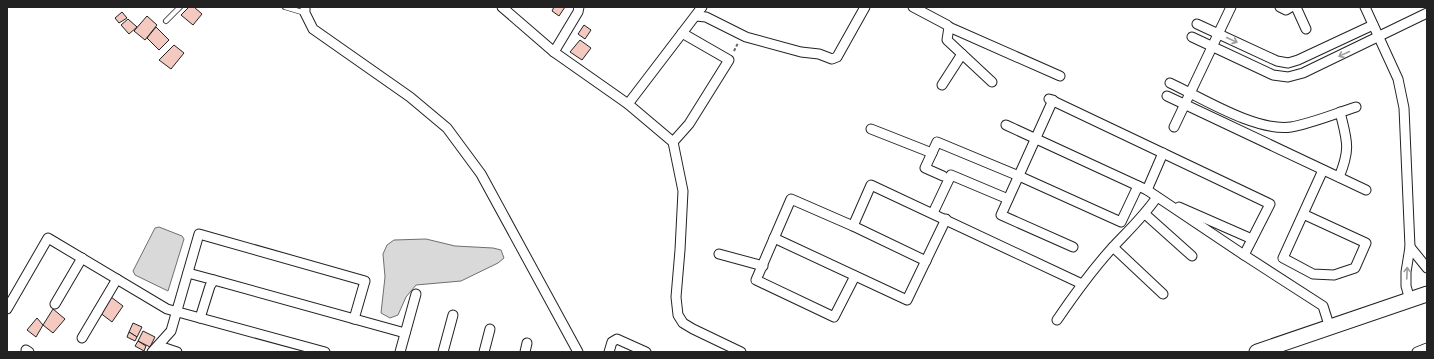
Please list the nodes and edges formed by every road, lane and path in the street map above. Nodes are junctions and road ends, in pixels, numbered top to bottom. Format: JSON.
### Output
{"nodes":[{"id":1,"x":180,"y":7,"type":"edge"},
{"id":2,"x":285,"y":7,"type":"edge"},
{"id":3,"x":502,"y":7,"type":"edge"},
{"id":4,"x":579,"y":7,"type":"edge"},
{"id":5,"x":702,"y":7,"type":"edge"},
{"id":6,"x":865,"y":7,"type":"edge"},
{"id":7,"x":912,"y":7,"type":"edge"},
{"id":8,"x":1231,"y":7,"type":"edge"},
{"id":9,"x":1280,"y":7,"type":"edge"},
{"id":10,"x":1291,"y":7,"type":"edge"},
{"id":11,"x":1296,"y":7,"type":"edge"},
{"id":12,"x":1365,"y":7,"type":"edge"},
{"id":13,"x":305,"y":10,"type":"edge"},
{"id":14,"x":1427,"y":13,"type":"edge"},
{"id":15,"x":696,"y":16,"type":"junction"},
{"id":16,"x":166,"y":21,"type":"dead end"},
{"id":17,"x":1196,"y":24,"type":"dead end"},
{"id":18,"x":1373,"y":25,"type":"junction"},
{"id":19,"x":949,"y":28,"type":"junction"},
{"id":20,"x":1306,"y":29,"type":"dead end"},
{"id":21,"x":682,"y":33,"type":"junction"},
{"id":22,"x":1219,"y":34,"type":"junction"},
{"id":23,"x":1192,"y":37,"type":"dead end"},
{"id":24,"x":746,"y":38,"type":"junction"},
{"id":25,"x":1379,"y":38,"type":"junction"},
{"id":26,"x":1212,"y":46,"type":"junction"},
{"id":27,"x":554,"y":52,"type":"junction"},
{"id":28,"x":962,"y":54,"type":"junction"},
{"id":29,"x":729,"y":60,"type":"junction"},
{"id":30,"x":1060,"y":76,"type":"dead end"},
{"id":31,"x":992,"y":82,"type":"dead end"},
{"id":32,"x":1170,"y":83,"type":"dead end"},
{"id":33,"x":942,"y":84,"type":"dead end"},
{"id":34,"x":1190,"y":93,"type":"junction"},
{"id":35,"x":1167,"y":96,"type":"dead end"},
{"id":36,"x":628,"y":104,"type":"junction"},
{"id":37,"x":1185,"y":104,"type":"junction"},
{"id":38,"x":1356,"y":107,"type":"dead end"},
{"id":39,"x":1340,"y":112,"type":"junction"},
{"id":40,"x":1006,"y":125,"type":"dead end"},
{"id":41,"x":1174,"y":127,"type":"dead end"},
{"id":42,"x":871,"y":129,"type":"dead end"},
{"id":43,"x":1036,"y":138,"type":"junction"},
{"id":44,"x":673,"y":142,"type":"junction"},
{"id":45,"x":1163,"y":152,"type":"junction"},
{"id":46,"x":932,"y":153,"type":"junction"},
{"id":47,"x":1323,"y":170,"type":"junction"},
{"id":48,"x":943,"y":176,"type":"dead end"},
{"id":49,"x":1019,"y":176,"type":"junction"},
{"id":50,"x":1339,"y":177,"type":"junction"},
{"id":51,"x":1138,"y":186,"type":"junction"},
{"id":52,"x":1147,"y":190,"type":"junction"},
{"id":53,"x":1366,"y":190,"type":"dead end"},
{"id":54,"x":1157,"y":197,"type":"junction"},
{"id":55,"x":1008,"y":199,"type":"junction"},
{"id":56,"x":933,"y":214,"type":"junction"},
{"id":57,"x":1145,"y":214,"type":"junction"},
{"id":58,"x":1303,"y":214,"type":"junction"},
{"id":59,"x":946,"y":219,"type":"junction"},
{"id":60,"x":853,"y":226,"type":"junction"},
{"id":61,"x":774,"y":238,"type":"junction"},
{"id":62,"x":1252,"y":239,"type":"junction"},
{"id":63,"x":1073,"y":247,"type":"dead end"},
{"id":64,"x":1113,"y":247,"type":"junction"},
{"id":65,"x":1410,"y":247,"type":"junction"},
{"id":66,"x":719,"y":254,"type":"dead end"},
{"id":67,"x":1244,"y":255,"type":"junction"},
{"id":68,"x":1192,"y":256,"type":"dead end"},
{"id":69,"x":82,"y":258,"type":"junction"},
{"id":70,"x":926,"y":261,"type":"junction"},
{"id":71,"x":762,"y":266,"type":"junction"},
{"id":72,"x":1427,"y":268,"type":"edge"},
{"id":73,"x":188,"y":273,"type":"junction"},
{"id":74,"x":855,"y":276,"type":"junction"},
{"id":75,"x":117,"y":279,"type":"junction"},
{"id":76,"x":214,"y":280,"type":"junction"},
{"id":77,"x":1082,"y":284,"type":"junction"},
{"id":78,"x":416,"y":294,"type":"dead end"},
{"id":79,"x":1163,"y":294,"type":"dead end"},
{"id":80,"x":1427,"y":294,"type":"edge"},
{"id":81,"x":1410,"y":300,"type":"junction"},
{"id":82,"x":55,"y":304,"type":"dead end"},
{"id":83,"x":7,"y":309,"type":"edge"},
{"id":84,"x":177,"y":312,"type":"junction"},
{"id":85,"x":453,"y":316,"type":"dead end"},
{"id":86,"x":200,"y":318,"type":"junction"},
{"id":87,"x":354,"y":319,"type":"junction"},
{"id":88,"x":1057,"y":320,"type":"dead end"},
{"id":89,"x":1330,"y":328,"type":"junction"},
{"id":90,"x":490,"y":330,"type":"dead end"},
{"id":91,"x":405,"y":333,"type":"junction"},
{"id":92,"x":82,"y":338,"type":"dead end"},
{"id":93,"x":1427,"y":348,"type":"edge"},
{"id":94,"x":156,"y":349,"type":"edge"},
{"id":95,"x":177,"y":352,"type":"edge"},
{"id":96,"x":326,"y":352,"type":"edge"},
{"id":97,"x":400,"y":352,"type":"edge"},
{"id":98,"x":443,"y":352,"type":"edge"},
{"id":99,"x":484,"y":352,"type":"edge"},
{"id":100,"x":578,"y":352,"type":"edge"},
{"id":101,"x":609,"y":352,"type":"edge"},
{"id":102,"x":646,"y":352,"type":"edge"},
{"id":103,"x":741,"y":352,"type":"edge"},
{"id":104,"x":1257,"y":352,"type":"edge"},
{"id":105,"x":1417,"y":352,"type":"edge"}],
"edges":[{"from":1,"to":16,"type":"lane"},
{"from":2,"to":13,"type":"lane"},
{"from":3,"to":27,"type":"street"},
{"from":4,"to":27,"type":"street"},
{"from":5,"to":15,"type":"street"},
{"from":6,"to":24,"type":"street"},
{"from":7,"to":19,"type":"street"},
{"from":8,"to":22,"type":"street"},
{"from":9,"to":10,"type":"street"},
{"from":11,"to":20,"type":"street"},
{"from":12,"to":18,"type":"street"},
{"from":13,"to":100,"type":"street"},
{"from":14,"to":25,"type":"street"},
{"from":15,"to":21,"type":"street"},
{"from":15,"to":24,"type":"street"},
{"from":17,"to":22,"type":"street"},
{"from":22,"to":18,"type":"street","one_way":true},
{"from":18,"to":25,"type":"street"},
{"from":19,"to":28,"type":"street"},
{"from":19,"to":30,"type":"street"},
{"from":21,"to":29,"type":"street"},
{"from":21,"to":36,"type":"street"},
{"from":22,"to":26,"type":"street"},
{"from":23,"to":26,"type":"street"},
{"from":24,"to":29,"type":"path"},
{"from":25,"to":26,"type":"street","one_way":true},
{"from":25,"to":65,"type":"street"},
{"from":26,"to":34,"type":"street"},
{"from":27,"to":36,"type":"street"},
{"from":28,"to":31,"type":"street"},
{"from":28,"to":33,"type":"street"},
{"from":29,"to":44,"type":"street"},
{"from":32,"to":34,"type":"street"},
{"from":34,"to":37,"type":"street"},
{"from":34,"to":39,"type":"street"},
{"from":35,"to":37,"type":"street"},
{"from":36,"to":44,"type":"street"},
{"from":37,"to":41,"type":"street"},
{"from":37,"to":47,"type":"street"},
{"from":38,"to":39,"type":"street"},
{"from":39,"to":50,"type":"street"},
{"from":40,"to":43,"type":"street"},
{"from":42,"to":46,"type":"street"},
{"from":43,"to":45,"type":"street"},
{"from":43,"to":49,"type":"street"},
{"from":43,"to":51,"type":"street"},
{"from":44,"to":103,"type":"street"},
{"from":45,"to":52,"type":"street"},
{"from":45,"to":62,"type":"street"},
{"from":46,"to":48,"type":"street"},
{"from":46,"to":49,"type":"street"},
{"from":47,"to":50,"type":"street"},
{"from":47,"to":58,"type":"street"},
{"from":49,"to":51,"type":"street"},
{"from":49,"to":55,"type":"street"},
{"from":50,"to":53,"type":"street"},
{"from":51,"to":52,"type":"street"},
{"from":52,"to":54,"type":"street"},
{"from":54,"to":57,"type":"street"},
{"from":54,"to":62,"type":"street"},
{"from":54,"to":67,"type":"street"},
{"from":55,"to":56,"type":"street"},
{"from":55,"to":63,"type":"street"},
{"from":56,"to":59,"type":"street"},
{"from":56,"to":60,"type":"street"},
{"from":57,"to":64,"type":"street"},
{"from":57,"to":68,"type":"street"},
{"from":58,"to":58,"type":"street"},
{"from":59,"to":70,"type":"street"},
{"from":59,"to":77,"type":"street"},
{"from":60,"to":61,"type":"street"},
{"from":60,"to":70,"type":"street"},
{"from":61,"to":71,"type":"street"},
{"from":61,"to":74,"type":"street"},
{"from":62,"to":67,"type":"street"},
{"from":64,"to":77,"type":"street"},
{"from":64,"to":79,"type":"street"},
{"from":65,"to":72,"type":"street"},
{"from":81,"to":65,"type":"street","one_way":true},
{"from":66,"to":71,"type":"street"},
{"from":67,"to":89,"type":"street"},
{"from":69,"to":75,"type":"street"},
{"from":69,"to":82,"type":"street"},
{"from":69,"to":83,"type":"street"},
{"from":70,"to":74,"type":"street"},
{"from":71,"to":74,"type":"street"},
{"from":73,"to":76,"type":"street"},
{"from":73,"to":84,"type":"street"},
{"from":73,"to":87,"type":"street"},
{"from":75,"to":84,"type":"street"},
{"from":75,"to":92,"type":"street"},
{"from":76,"to":86,"type":"street"},
{"from":76,"to":87,"type":"street"},
{"from":77,"to":88,"type":"street"},
{"from":78,"to":91,"type":"street"},
{"from":80,"to":81,"type":"main road"},
{"from":81,"to":89,"type":"main road"},
{"from":84,"to":86,"type":"street"},
{"from":84,"to":94,"type":"street"},
{"from":85,"to":98,"type":"street"},
{"from":86,"to":96,"type":"street"},
{"from":87,"to":91,"type":"street"},
{"from":89,"to":104,"type":"main road"},
{"from":90,"to":99,"type":"street"},
{"from":91,"to":97,"type":"street"},
{"from":93,"to":105,"type":"street"},
{"from":94,"to":95,"type":"street"},
{"from":101,"to":102,"type":"street"}]}
